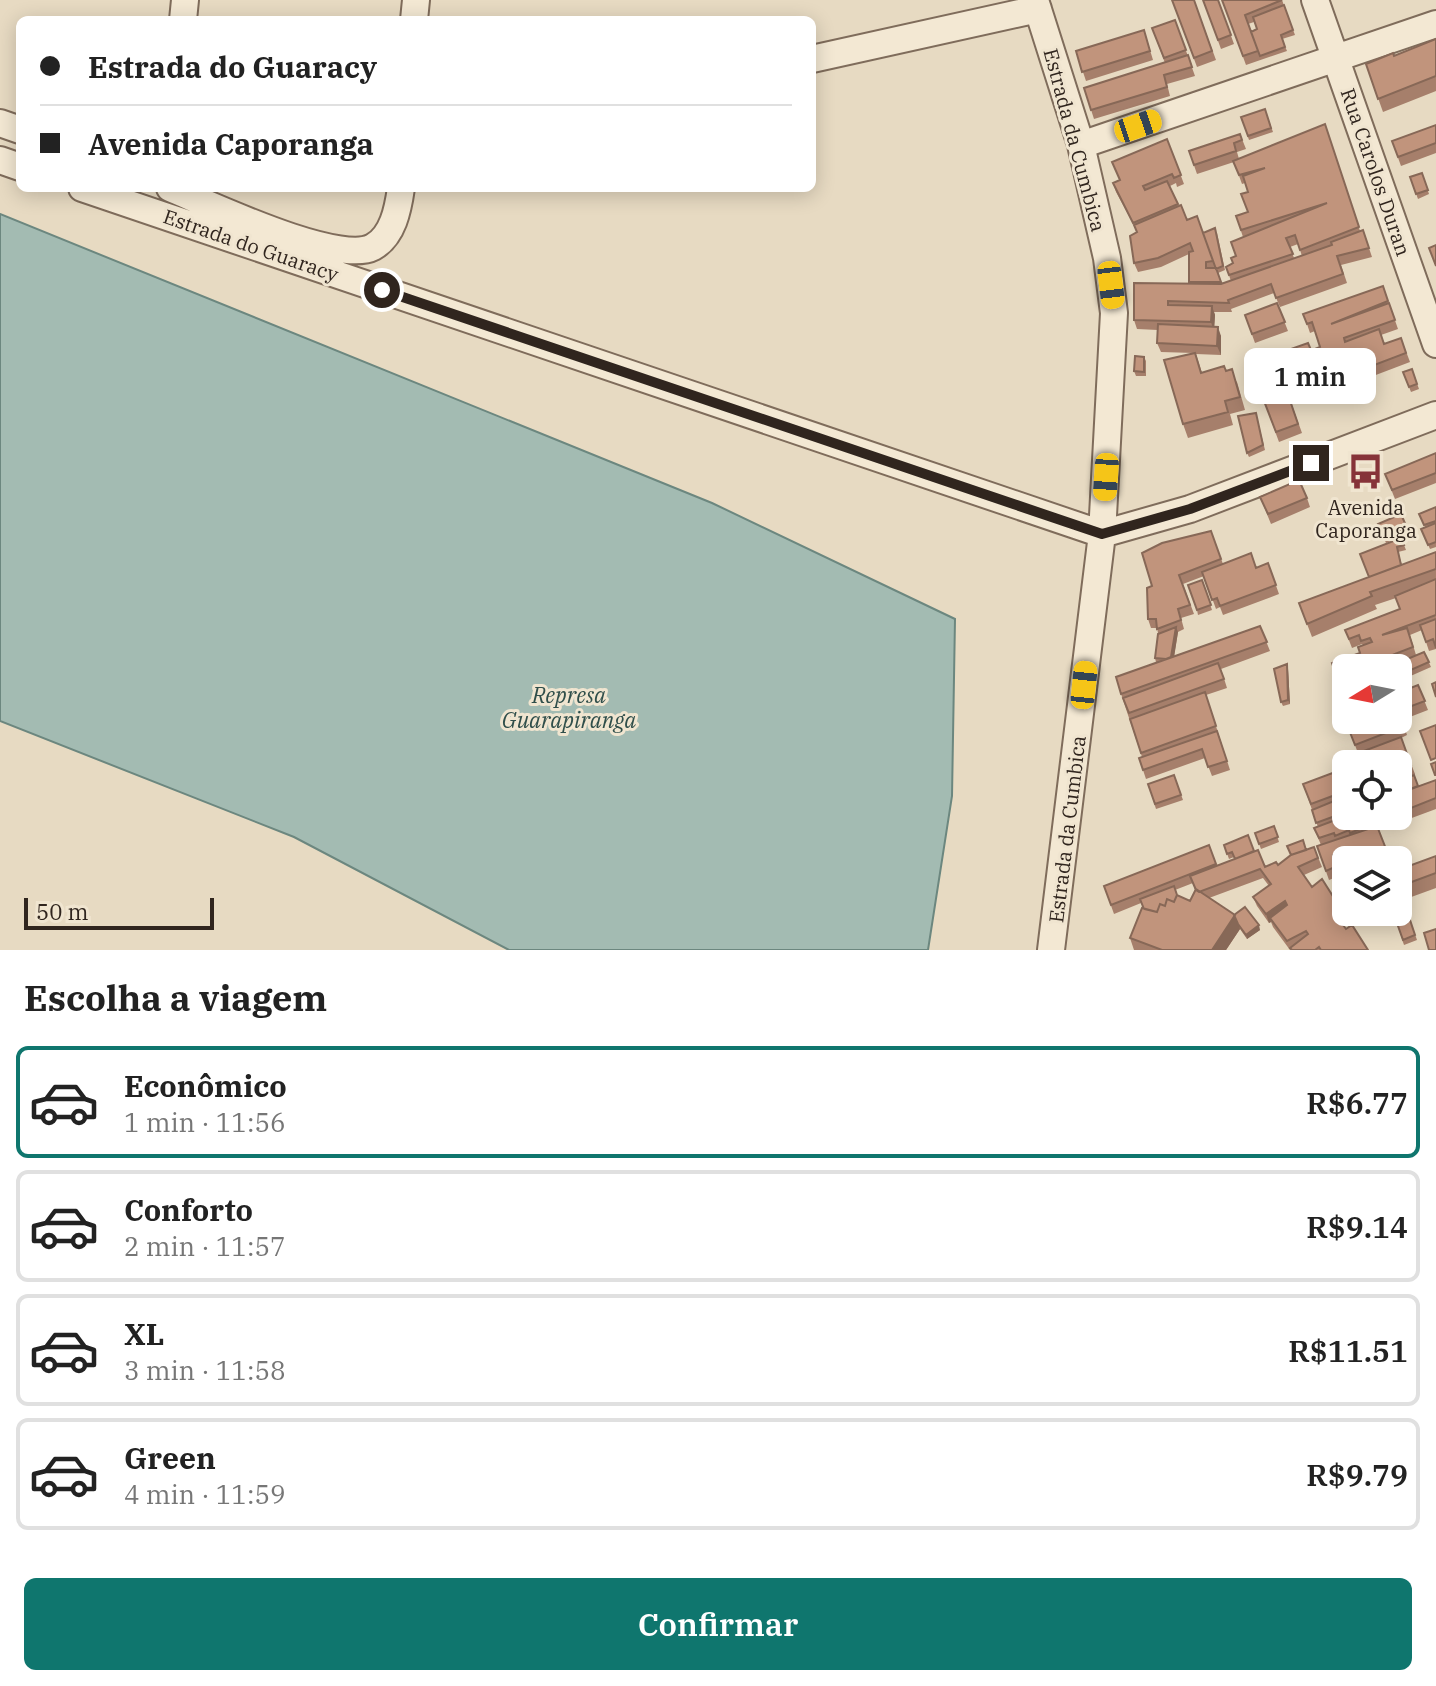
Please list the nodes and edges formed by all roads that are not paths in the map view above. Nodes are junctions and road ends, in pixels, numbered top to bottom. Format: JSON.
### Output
{"nodes":[{"id":1,"x":1315,"y":0,"type":"edge"},
{"id":2,"x":1036,"y":4,"type":"edge"},
{"id":3,"x":1436,"y":24,"type":"edge"},
{"id":4,"x":816,"y":58,"type":"edge"},
{"id":5,"x":1336,"y":59,"type":"junction"},
{"id":6,"x":1081,"y":145,"type":"junction"},
{"id":7,"x":94,"y":192,"type":"edge"},
{"id":8,"x":180,"y":192,"type":"edge"},
{"id":9,"x":400,"y":192,"type":"edge"},
{"id":10,"x":1436,"y":344,"type":"edge"},
{"id":11,"x":1436,"y":415,"type":"edge"},
{"id":12,"x":1102,"y":534,"type":"junction"},
{"id":13,"x":1051,"y":950,"type":"edge"}],
"edges":[{"from":1,"to":5,"type":"street","name":"Rua Carolos Duran"},
{"from":2,"to":4,"type":"street"},
{"from":2,"to":6,"type":"street","name":"Estrada da Cumbica"},
{"from":3,"to":5,"type":"street"},
{"from":5,"to":6,"type":"street"},
{"from":5,"to":10,"type":"street","name":"Rua Carolos Duran"},
{"from":6,"to":12,"type":"street","name":"Estrada da Cumbica"},
{"from":7,"to":12,"type":"street","name":"Estrada do Guaracy"},
{"from":8,"to":9,"type":"street"},
{"from":11,"to":12,"type":"street"},
{"from":12,"to":13,"type":"street","name":"Estrada da Cumbica"}]}
